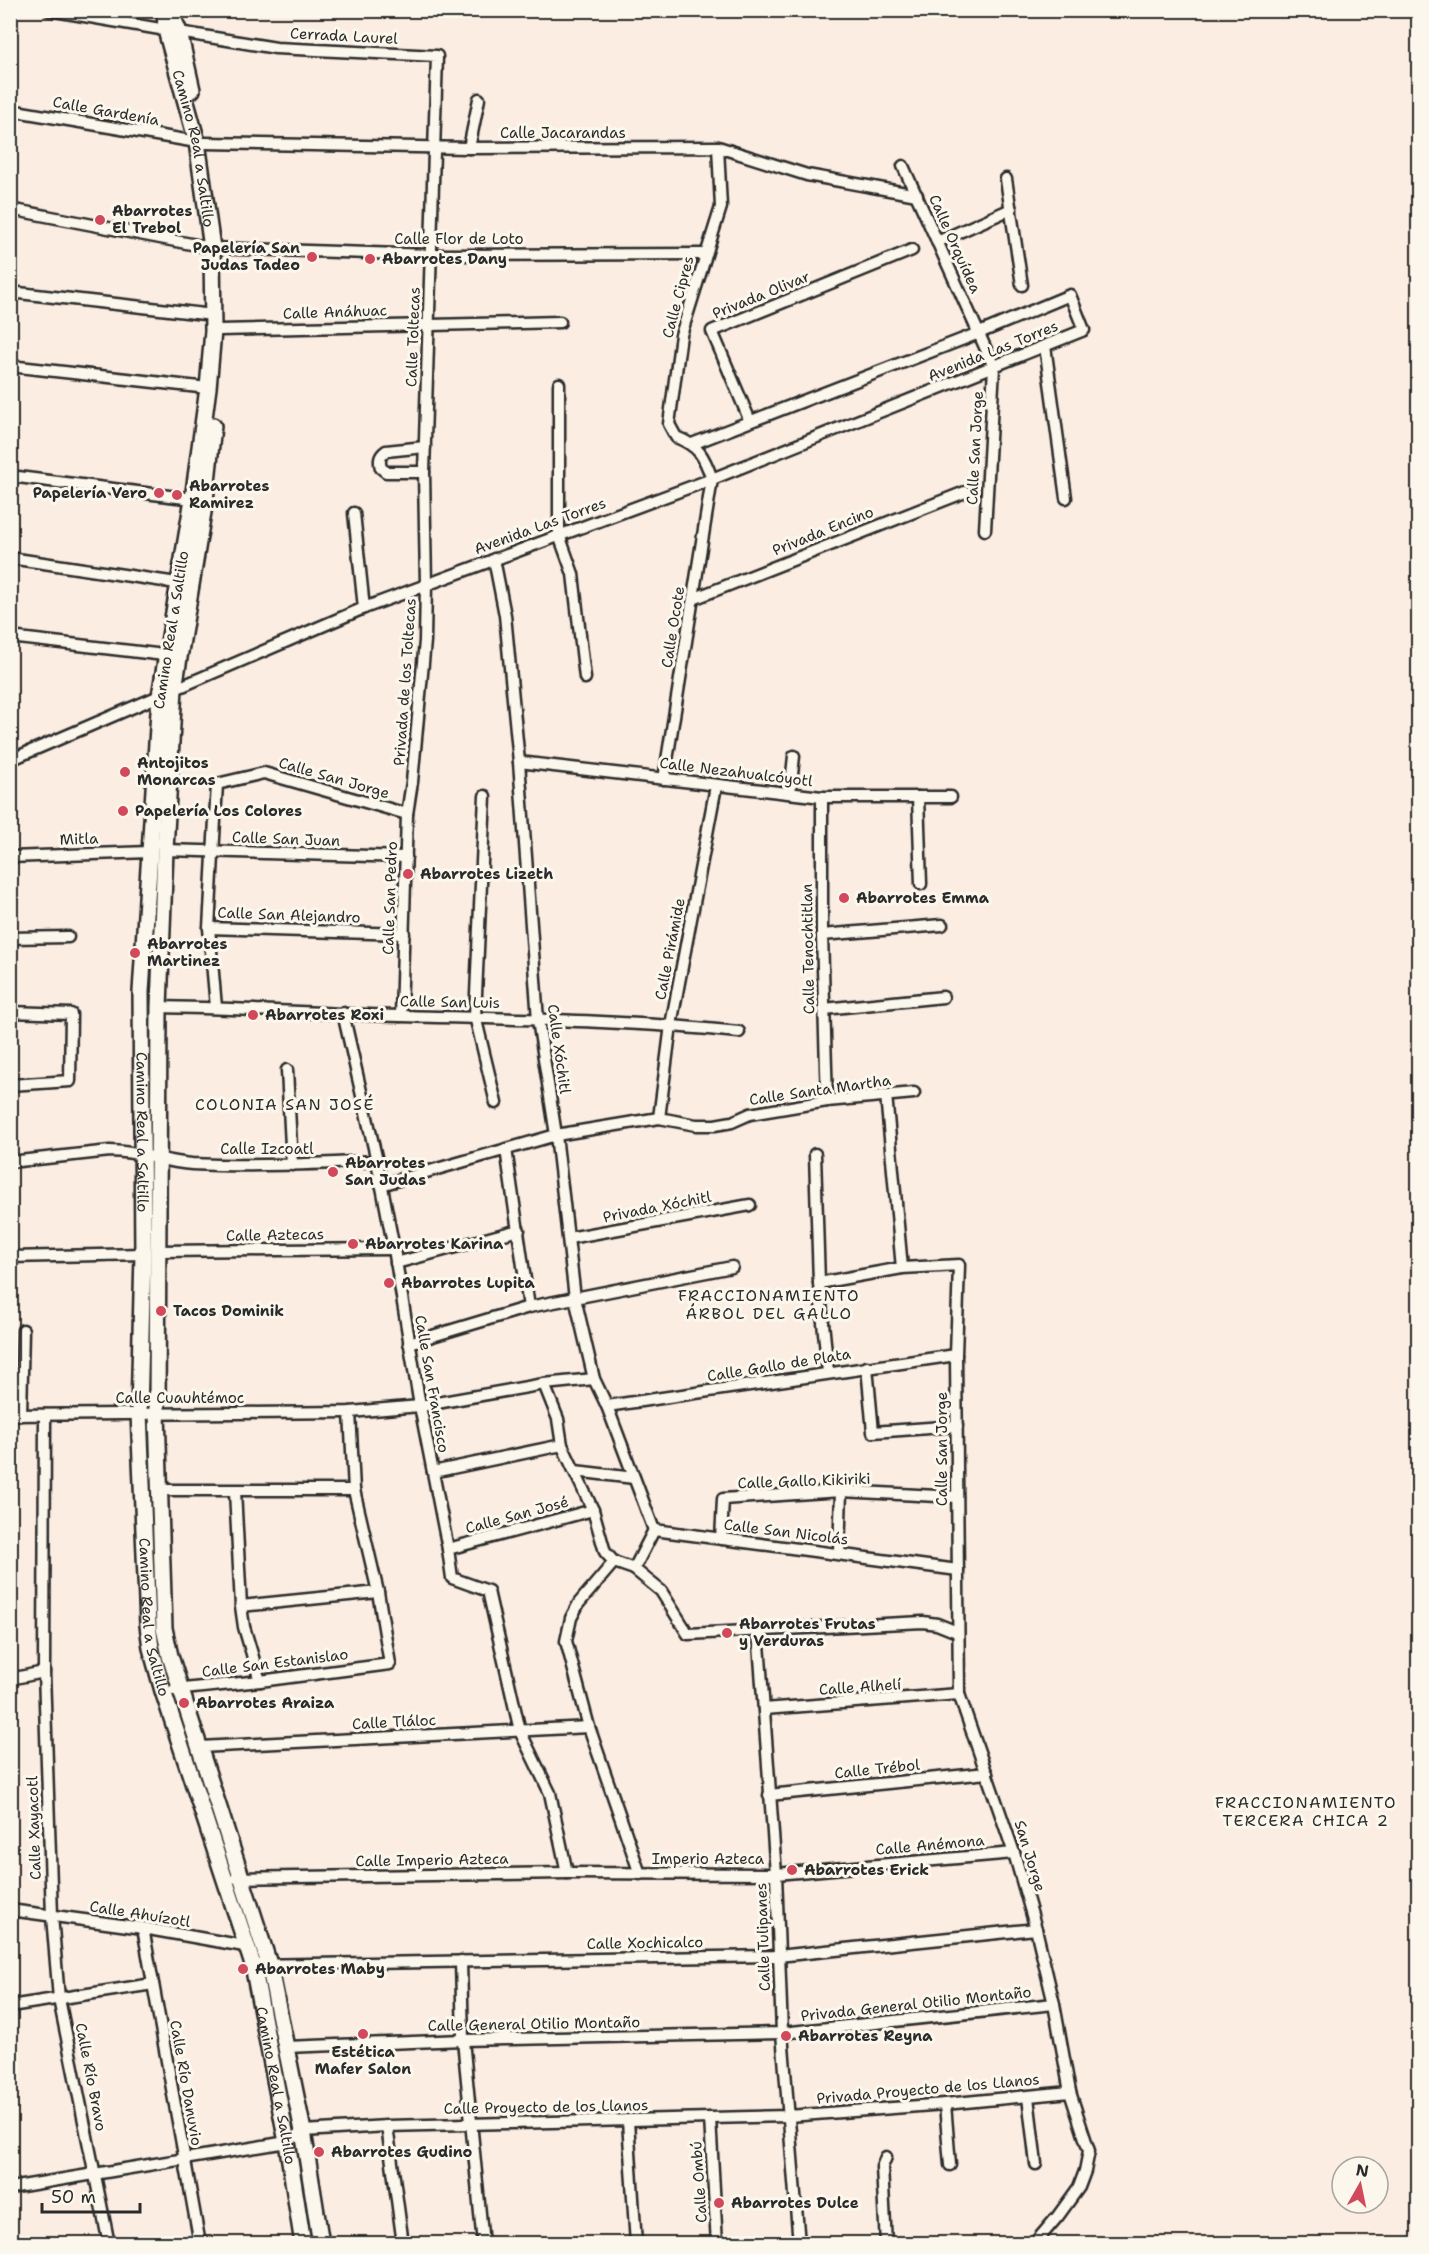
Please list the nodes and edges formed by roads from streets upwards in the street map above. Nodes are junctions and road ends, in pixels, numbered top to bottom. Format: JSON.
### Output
{"nodes":[{"id":1,"x":49,"y":10,"type":"edge"},
{"id":2,"x":165,"y":10,"type":"edge"},
{"id":3,"x":170,"y":10,"type":"edge"},
{"id":4,"x":172,"y":31,"type":"junction"},
{"id":5,"x":437,"y":56,"type":"joint"},
{"id":6,"x":479,"y":99,"type":"dead end"},
{"id":7,"x":10,"y":110,"type":"edge"},
{"id":8,"x":200,"y":142,"type":"junction"},
{"id":9,"x":434,"y":147,"type":"junction"},
{"id":10,"x":718,"y":147,"type":"junction"},
{"id":11,"x":469,"y":148,"type":"junction"},
{"id":12,"x":903,"y":166,"type":"dead end"},
{"id":13,"x":1006,"y":179,"type":"dead end"},
{"id":14,"x":917,"y":195,"type":"junction"},
{"id":15,"x":10,"y":208,"type":"edge"},
{"id":16,"x":1011,"y":209,"type":"junction"},
{"id":17,"x":938,"y":242,"type":"junction"},
{"id":18,"x":216,"y":248,"type":"junction"},
{"id":19,"x":912,"y":250,"type":"dead end"},
{"id":20,"x":705,"y":254,"type":"junction"},
{"id":21,"x":431,"y":255,"type":"junction"},
{"id":22,"x":1022,"y":285,"type":"dead end"},
{"id":23,"x":10,"y":292,"type":"edge"},
{"id":24,"x":213,"y":315,"type":"junction"},
{"id":25,"x":560,"y":322,"type":"dead end"},
{"id":26,"x":429,"y":324,"type":"junction"},
{"id":27,"x":219,"y":330,"type":"junction"},
{"id":28,"x":979,"y":333,"type":"junction"},
{"id":29,"x":1045,"y":346,"type":"junction"},
{"id":30,"x":10,"y":366,"type":"edge"},
{"id":31,"x":994,"y":367,"type":"junction"},
{"id":32,"x":560,"y":384,"type":"dead end"},
{"id":33,"x":208,"y":388,"type":"junction"},
{"id":34,"x":750,"y":421,"type":"junction"},
{"id":35,"x":692,"y":444,"type":"junction"},
{"id":36,"x":425,"y":447,"type":"junction"},
{"id":37,"x":424,"y":472,"type":"junction"},
{"id":38,"x":10,"y":476,"type":"edge"},
{"id":39,"x":712,"y":479,"type":"junction"},
{"id":40,"x":965,"y":492,"type":"dead end"},
{"id":41,"x":1066,"y":498,"type":"dead end"},
{"id":42,"x":193,"y":499,"type":"junction"},
{"id":43,"x":354,"y":513,"type":"dead end"},
{"id":44,"x":985,"y":530,"type":"dead end"},
{"id":45,"x":559,"y":534,"type":"junction"},
{"id":46,"x":10,"y":558,"type":"edge"},
{"id":47,"x":494,"y":558,"type":"junction"},
{"id":48,"x":177,"y":583,"type":"junction"},
{"id":49,"x":426,"y":584,"type":"junction"},
{"id":50,"x":693,"y":599,"type":"junction"},
{"id":51,"x":364,"y":608,"type":"junction"},
{"id":52,"x":10,"y":637,"type":"edge"},
{"id":53,"x":172,"y":656,"type":"junction"},
{"id":54,"x":585,"y":678,"type":"dead end"},
{"id":55,"x":174,"y":688,"type":"junction"},
{"id":56,"x":159,"y":696,"type":"junction"},
{"id":57,"x":794,"y":756,"type":"dead end"},
{"id":58,"x":10,"y":760,"type":"edge"},
{"id":59,"x":519,"y":762,"type":"junction"},
{"id":60,"x":664,"y":779,"type":"junction"},
{"id":61,"x":412,"y":782,"type":"joint"},
{"id":62,"x":716,"y":786,"type":"junction"},
{"id":63,"x":790,"y":794,"type":"junction"},
{"id":64,"x":485,"y":796,"type":"dead end"},
{"id":65,"x":822,"y":797,"type":"junction"},
{"id":66,"x":918,"y":797,"type":"junction"},
{"id":67,"x":951,"y":797,"type":"dead end"},
{"id":68,"x":407,"y":814,"type":"junction"},
{"id":69,"x":165,"y":850,"type":"junction"},
{"id":70,"x":149,"y":852,"type":"junction"},
{"id":71,"x":213,"y":852,"type":"junction"},
{"id":72,"x":10,"y":857,"type":"edge"},
{"id":73,"x":406,"y":857,"type":"junction"},
{"id":74,"x":921,"y":884,"type":"dead end"},
{"id":75,"x":942,"y":925,"type":"dead end"},
{"id":76,"x":209,"y":928,"type":"junction"},
{"id":77,"x":404,"y":934,"type":"junction"},
{"id":78,"x":822,"y":935,"type":"junction"},
{"id":79,"x":68,"y":937,"type":"dead end"},
{"id":80,"x":10,"y":938,"type":"edge"},
{"id":81,"x":943,"y":997,"type":"dead end"},
{"id":82,"x":159,"y":1007,"type":"junction"},
{"id":83,"x":216,"y":1007,"type":"junction"},
{"id":84,"x":824,"y":1009,"type":"junction"},
{"id":85,"x":10,"y":1012,"type":"edge"},
{"id":86,"x":342,"y":1013,"type":"junction"},
{"id":87,"x":402,"y":1016,"type":"junction"},
{"id":88,"x":475,"y":1016,"type":"junction"},
{"id":89,"x":538,"y":1020,"type":"junction"},
{"id":90,"x":671,"y":1025,"type":"junction"},
{"id":91,"x":739,"y":1032,"type":"dead end"},
{"id":92,"x":287,"y":1070,"type":"dead end"},
{"id":93,"x":10,"y":1085,"type":"edge"},
{"id":94,"x":914,"y":1093,"type":"dead end"},
{"id":95,"x":886,"y":1095,"type":"junction"},
{"id":96,"x":827,"y":1101,"type":"junction"},
{"id":97,"x":496,"y":1103,"type":"dead end"},
{"id":98,"x":658,"y":1118,"type":"junction"},
{"id":99,"x":556,"y":1135,"type":"junction"},
{"id":100,"x":506,"y":1149,"type":"junction"},
{"id":101,"x":815,"y":1154,"type":"dead end"},
{"id":102,"x":142,"y":1155,"type":"junction"},
{"id":103,"x":159,"y":1158,"type":"junction"},
{"id":104,"x":377,"y":1161,"type":"junction"},
{"id":105,"x":10,"y":1162,"type":"edge"},
{"id":106,"x":292,"y":1164,"type":"junction"},
{"id":107,"x":381,"y":1185,"type":"junction"},
{"id":108,"x":750,"y":1205,"type":"dead end"},
{"id":109,"x":519,"y":1230,"type":"junction"},
{"id":110,"x":569,"y":1238,"type":"junction"},
{"id":111,"x":394,"y":1249,"type":"junction"},
{"id":112,"x":150,"y":1252,"type":"junction"},
{"id":113,"x":10,"y":1257,"type":"edge"},
{"id":114,"x":396,"y":1263,"type":"junction"},
{"id":115,"x":732,"y":1268,"type":"dead end"},
{"id":116,"x":902,"y":1268,"type":"junction"},
{"id":117,"x":819,"y":1283,"type":"junction"},
{"id":118,"x":575,"y":1298,"type":"junction"},
{"id":119,"x":529,"y":1307,"type":"junction"},
{"id":120,"x":23,"y":1330,"type":"dead end"},
{"id":121,"x":409,"y":1343,"type":"junction"},
{"id":122,"x":956,"y":1355,"type":"junction"},
{"id":123,"x":867,"y":1367,"type":"junction"},
{"id":124,"x":828,"y":1372,"type":"junction"},
{"id":125,"x":594,"y":1379,"type":"junction"},
{"id":126,"x":544,"y":1384,"type":"junction"},
{"id":127,"x":420,"y":1406,"type":"junction"},
{"id":128,"x":607,"y":1406,"type":"junction"},
{"id":129,"x":350,"y":1412,"type":"junction"},
{"id":130,"x":139,"y":1413,"type":"junction"},
{"id":131,"x":157,"y":1413,"type":"junction"},
{"id":132,"x":16,"y":1415,"type":"edge"},
{"id":133,"x":45,"y":1415,"type":"junction"},
{"id":134,"x":957,"y":1426,"type":"junction"},
{"id":135,"x":562,"y":1445,"type":"junction"},
{"id":136,"x":574,"y":1471,"type":"junction"},
{"id":137,"x":433,"y":1472,"type":"junction"},
{"id":138,"x":634,"y":1478,"type":"junction"},
{"id":139,"x":159,"y":1490,"type":"junction"},
{"id":140,"x":354,"y":1490,"type":"junction"},
{"id":141,"x":235,"y":1491,"type":"junction"},
{"id":142,"x":841,"y":1491,"type":"junction"},
{"id":143,"x":957,"y":1497,"type":"junction"},
{"id":144,"x":593,"y":1510,"type":"junction"},
{"id":145,"x":654,"y":1530,"type":"junction"},
{"id":146,"x":721,"y":1539,"type":"junction"},
{"id":147,"x":448,"y":1549,"type":"junction"},
{"id":148,"x":839,"y":1554,"type":"junction"},
{"id":149,"x":614,"y":1563,"type":"junction"},
{"id":150,"x":634,"y":1569,"type":"junction"},
{"id":151,"x":958,"y":1570,"type":"junction"},
{"id":152,"x":378,"y":1592,"type":"junction"},
{"id":153,"x":241,"y":1606,"type":"junction"},
{"id":154,"x":758,"y":1630,"type":"junction"},
{"id":155,"x":957,"y":1632,"type":"junction"},
{"id":156,"x":44,"y":1672,"type":"junction"},
{"id":157,"x":10,"y":1679,"type":"edge"},
{"id":158,"x":260,"y":1681,"type":"junction"},
{"id":159,"x":180,"y":1689,"type":"junction"},
{"id":160,"x":163,"y":1691,"type":"junction"},
{"id":161,"x":959,"y":1694,"type":"junction"},
{"id":162,"x":764,"y":1709,"type":"junction"},
{"id":163,"x":589,"y":1727,"type":"junction"},
{"id":164,"x":520,"y":1731,"type":"junction"},
{"id":165,"x":200,"y":1747,"type":"junction"},
{"id":166,"x":987,"y":1773,"type":"junction"},
{"id":167,"x":770,"y":1795,"type":"junction"},
{"id":168,"x":1014,"y":1853,"type":"junction"},
{"id":169,"x":567,"y":1873,"type":"junction"},
{"id":170,"x":640,"y":1874,"type":"junction"},
{"id":171,"x":776,"y":1874,"type":"junction"},
{"id":172,"x":243,"y":1878,"type":"junction"},
{"id":173,"x":225,"y":1879,"type":"junction"},
{"id":174,"x":10,"y":1910,"type":"edge"},
{"id":175,"x":52,"y":1916,"type":"junction"},
{"id":176,"x":143,"y":1928,"type":"junction"},
{"id":177,"x":1036,"y":1929,"type":"junction"},
{"id":178,"x":264,"y":1946,"type":"junction"},
{"id":179,"x":248,"y":1947,"type":"junction"},
{"id":180,"x":778,"y":1956,"type":"junction"},
{"id":181,"x":460,"y":1961,"type":"junction"},
{"id":182,"x":269,"y":1964,"type":"junction"},
{"id":183,"x":253,"y":1965,"type":"junction"},
{"id":184,"x":153,"y":1984,"type":"junction"},
{"id":185,"x":59,"y":1999,"type":"junction"},
{"id":186,"x":1054,"y":2004,"type":"junction"},
{"id":187,"x":10,"y":2006,"type":"edge"},
{"id":188,"x":782,"y":2033,"type":"junction"},
{"id":189,"x":463,"y":2040,"type":"junction"},
{"id":190,"x":286,"y":2047,"type":"junction"},
{"id":191,"x":1070,"y":2092,"type":"junction"},
{"id":192,"x":1028,"y":2097,"type":"junction"},
{"id":193,"x":945,"y":2104,"type":"junction"},
{"id":194,"x":789,"y":2115,"type":"junction"},
{"id":195,"x":710,"y":2118,"type":"junction"},
{"id":196,"x":628,"y":2121,"type":"junction"},
{"id":197,"x":471,"y":2124,"type":"junction"},
{"id":198,"x":387,"y":2126,"type":"junction"},
{"id":199,"x":303,"y":2131,"type":"junction"},
{"id":200,"x":287,"y":2142,"type":"junction"},
{"id":201,"x":886,"y":2157,"type":"dead end"},
{"id":202,"x":185,"y":2159,"type":"junction"},
{"id":203,"x":1036,"y":2164,"type":"dead end"},
{"id":204,"x":950,"y":2165,"type":"dead end"},
{"id":205,"x":95,"y":2174,"type":"junction"},
{"id":206,"x":10,"y":2188,"type":"edge"},
{"id":207,"x":109,"y":2244,"type":"edge"},
{"id":208,"x":200,"y":2244,"type":"edge"},
{"id":209,"x":303,"y":2244,"type":"edge"},
{"id":210,"x":321,"y":2244,"type":"edge"},
{"id":211,"x":404,"y":2244,"type":"edge"},
{"id":212,"x":483,"y":2244,"type":"edge"},
{"id":213,"x":636,"y":2244,"type":"edge"},
{"id":214,"x":717,"y":2244,"type":"edge"},
{"id":215,"x":799,"y":2244,"type":"edge"},
{"id":216,"x":886,"y":2244,"type":"edge"},
{"id":217,"x":1034,"y":2244,"type":"edge"}],
"edges":[{"from":1,"to":4,"type":"street","name":"Cerrada Laurel"},
{"from":2,"to":4,"type":"street","name":"Camino Real a Saltillo"},
{"from":3,"to":4,"type":"street","name":"Camino Real a Saltillo"},
{"from":4,"to":5,"type":"street","name":"Cerrada Laurel"},
{"from":4,"to":8,"type":"street","name":"Camino Real a Saltillo"},
{"from":5,"to":9,"type":"street","name":"Calle Toltecas"},
{"from":6,"to":11,"type":"street"},
{"from":7,"to":8,"type":"street","name":"Calle Gardenía"},
{"from":8,"to":9,"type":"street","name":"Calle Jacarandas"},
{"from":8,"to":18,"type":"street","name":"Camino Real a Saltillo"},
{"from":9,"to":11,"type":"street","name":"Calle Jacarandas"},
{"from":9,"to":21,"type":"street","name":"Calle Toltecas"},
{"from":10,"to":11,"type":"street","name":"Calle Jacarandas"},
{"from":10,"to":14,"type":"street","name":"Calle Jacarandas"},
{"from":10,"to":20,"type":"street","name":"Calle Cipres"},
{"from":12,"to":14,"type":"street","name":"Calle Orquídea"},
{"from":13,"to":16,"type":"street"},
{"from":14,"to":17,"type":"street","name":"Calle Orquídea"},
{"from":15,"to":18,"type":"street"},
{"from":16,"to":17,"type":"street"},
{"from":16,"to":22,"type":"street"},
{"from":17,"to":28,"type":"street","name":"Calle Orquídea"},
{"from":18,"to":21,"type":"street","name":"Calle Flor de Loto"},
{"from":18,"to":24,"type":"street","name":"Camino Real a Saltillo"},
{"from":18,"to":27,"type":"street","name":"Camino Real a Saltillo"},
{"from":19,"to":34,"type":"street","name":"Privada Olivar"},
{"from":20,"to":21,"type":"street","name":"Calle Flor de Loto"},
{"from":20,"to":35,"type":"street","name":"Calle Cipres"},
{"from":21,"to":26,"type":"street","name":"Calle Toltecas"},
{"from":23,"to":24,"type":"street"},
{"from":24,"to":33,"type":"street","name":"Camino Real a Saltillo"},
{"from":25,"to":26,"type":"street","name":"Calle Anáhuac"},
{"from":26,"to":27,"type":"street","name":"Calle Anáhuac"},
{"from":26,"to":36,"type":"street","name":"Calle Toltecas"},
{"from":27,"to":53,"type":"street","name":"Camino Real a Saltillo"},
{"from":28,"to":29,"type":"street","name":"Avenida Las Torres"},
{"from":28,"to":31,"type":"street","name":"Calle Orquídea"},
{"from":28,"to":34,"type":"street","name":"Avenida Las Torres"},
{"from":29,"to":31,"type":"street","name":"Avenida Las Torres"},
{"from":29,"to":41,"type":"street"},
{"from":30,"to":33,"type":"street"},
{"from":31,"to":39,"type":"street","name":"Avenida Las Torres"},
{"from":31,"to":44,"type":"street","name":"Calle San Jorge"},
{"from":32,"to":45,"type":"street"},
{"from":33,"to":42,"type":"street","name":"Camino Real a Saltillo"},
{"from":34,"to":35,"type":"street","name":"Avenida Las Torres"},
{"from":35,"to":39,"type":"street","name":"Calle Cipres"},
{"from":36,"to":37,"type":"street","name":"Calle Toltecas"},
{"from":36,"to":37,"type":"street"},
{"from":37,"to":49,"type":"street","name":"Calle Toltecas"},
{"from":38,"to":42,"type":"street"},
{"from":39,"to":45,"type":"street","name":"Avenida Las Torres"},
{"from":39,"to":50,"type":"street","name":"Calle Ocote"},
{"from":40,"to":50,"type":"street","name":"Privada Encino"},
{"from":42,"to":48,"type":"street","name":"Camino Real a Saltillo"},
{"from":43,"to":51,"type":"street"},
{"from":45,"to":47,"type":"street","name":"Avenida Las Torres"},
{"from":45,"to":54,"type":"street"},
{"from":46,"to":48,"type":"street"},
{"from":47,"to":49,"type":"street","name":"Avenida Las Torres"},
{"from":47,"to":59,"type":"street","name":"Calle Xóchitl"},
{"from":48,"to":53,"type":"street","name":"Camino Real a Saltillo"},
{"from":49,"to":51,"type":"street","name":"Avenida Las Torres"},
{"from":49,"to":61,"type":"street","name":"Privada de los Toltecas"},
{"from":50,"to":60,"type":"street","name":"Calle Ocote"},
{"from":51,"to":55,"type":"street","name":"Avenida Las Torres"},
{"from":52,"to":53,"type":"street"},
{"from":53,"to":55,"type":"street","name":"Camino Real a Saltillo"},
{"from":53,"to":56,"type":"street","name":"Camino Real a Saltillo"},
{"from":55,"to":56,"type":"street","name":"Avenida Las Torres"},
{"from":55,"to":69,"type":"street","name":"Camino Real a Saltillo"},
{"from":56,"to":58,"type":"street","name":"Avenida Las Torres"},
{"from":56,"to":70,"type":"street","name":"Camino Real a Saltillo"},
{"from":57,"to":63,"type":"street"},
{"from":59,"to":60,"type":"street","name":"Calle Nezahualcóyotl"},
{"from":59,"to":89,"type":"street","name":"Calle Xóchitl"},
{"from":60,"to":62,"type":"street","name":"Calle Nezahualcóyotl"},
{"from":61,"to":68,"type":"street","name":"Calle San Pedro"},
{"from":62,"to":63,"type":"street","name":"Calle Nezahualcóyotl"},
{"from":62,"to":90,"type":"street","name":"Calle Pirámide"},
{"from":63,"to":65,"type":"street","name":"Calle Nezahualcóyotl"},
{"from":64,"to":88,"type":"street"},
{"from":65,"to":66,"type":"street","name":"Calle Nezahualcóyotl"},
{"from":65,"to":78,"type":"street","name":"Calle Tenochtitlan"},
{"from":66,"to":67,"type":"street","name":"Calle Nezahualcóyotl"},
{"from":66,"to":74,"type":"street"},
{"from":68,"to":71,"type":"street","name":"Calle San Jorge"},
{"from":68,"to":73,"type":"street","name":"Calle San Pedro"},
{"from":69,"to":71,"type":"street","name":"Calle San Juan"},
{"from":69,"to":82,"type":"street","name":"Camino Real a Saltillo"},
{"from":70,"to":72,"type":"street","name":"Mitla"},
{"from":70,"to":102,"type":"street","name":"Camino Real a Saltillo"},
{"from":71,"to":73,"type":"street","name":"Calle San Juan"},
{"from":71,"to":76,"type":"street"},
{"from":73,"to":77,"type":"street","name":"Calle San Pedro"},
{"from":75,"to":78,"type":"street"},
{"from":76,"to":77,"type":"street","name":"Calle San Alejandro"},
{"from":76,"to":83,"type":"street"},
{"from":77,"to":87,"type":"street","name":"Calle San Pedro"},
{"from":78,"to":84,"type":"street","name":"Calle Tenochtitlan"},
{"from":79,"to":80,"type":"street"},
{"from":81,"to":84,"type":"street"},
{"from":82,"to":83,"type":"street","name":"Calle San Luis"},
{"from":82,"to":103,"type":"street","name":"Camino Real a Saltillo"},
{"from":83,"to":86,"type":"street","name":"Calle San Luis"},
{"from":84,"to":96,"type":"street","name":"Calle Tenochtitlan"},
{"from":85,"to":93,"type":"street"},
{"from":86,"to":87,"type":"street","name":"Calle San Luis"},
{"from":86,"to":104,"type":"street","name":"Calle San Francisco"},
{"from":87,"to":88,"type":"street","name":"Calle San Luis"},
{"from":88,"to":89,"type":"street","name":"Calle San Luis"},
{"from":88,"to":97,"type":"street"},
{"from":89,"to":90,"type":"street","name":"Calle San Luis"},
{"from":89,"to":99,"type":"street","name":"Calle Xóchitl"},
{"from":90,"to":91,"type":"street","name":"Calle San Luis"},
{"from":90,"to":98,"type":"street","name":"Calle Pirámide"},
{"from":92,"to":106,"type":"street"},
{"from":94,"to":95,"type":"street","name":"Calle Santa Martha"},
{"from":95,"to":96,"type":"street","name":"Calle Santa Martha"},
{"from":95,"to":116,"type":"street"},
{"from":96,"to":98,"type":"street","name":"Calle Santa Martha"},
{"from":98,"to":99,"type":"street","name":"Calle Santa Martha"},
{"from":99,"to":100,"type":"street","name":"Calle Santa Martha"},
{"from":99,"to":110,"type":"street","name":"Calle Xóchitl"},
{"from":100,"to":107,"type":"street","name":"Calle Santa Martha"},
{"from":100,"to":109,"type":"street"},
{"from":101,"to":117,"type":"street"},
{"from":102,"to":103,"type":"street","name":"Calle Izcoatl"},
{"from":102,"to":105,"type":"street","name":"Calle Izcoatl"},
{"from":102,"to":112,"type":"street","name":"Camino Real a Saltillo"},
{"from":103,"to":106,"type":"street","name":"Calle Izcoatl"},
{"from":103,"to":112,"type":"street","name":"Camino Real a Saltillo"},
{"from":104,"to":106,"type":"street","name":"Calle Izcoatl"},
{"from":104,"to":107,"type":"street","name":"Calle San Francisco"},
{"from":107,"to":111,"type":"street","name":"Calle San Francisco"},
{"from":108,"to":110,"type":"street","name":"Privada Xóchitl"},
{"from":109,"to":114,"type":"street"},
{"from":109,"to":119,"type":"street"},
{"from":110,"to":118,"type":"street","name":"Calle Xóchitl"},
{"from":111,"to":112,"type":"street","name":"Calle Aztecas"},
{"from":111,"to":114,"type":"street","name":"Calle San Francisco"},
{"from":112,"to":113,"type":"street","name":"Calle Aztecas"},
{"from":112,"to":130,"type":"street","name":"Camino Real a Saltillo"},
{"from":112,"to":131,"type":"street","name":"Camino Real a Saltillo"},
{"from":114,"to":121,"type":"street","name":"Calle San Francisco"},
{"from":115,"to":118,"type":"street"},
{"from":116,"to":117,"type":"street"},
{"from":116,"to":122,"type":"street","name":"Calle San Jorge"},
{"from":117,"to":124,"type":"street"},
{"from":118,"to":119,"type":"street"},
{"from":118,"to":125,"type":"street","name":"Calle Xóchitl"},
{"from":119,"to":121,"type":"street"},
{"from":120,"to":132,"type":"street"},
{"from":121,"to":127,"type":"street","name":"Calle San Francisco"},
{"from":122,"to":123,"type":"street","name":"Calle Gallo de Plata"},
{"from":122,"to":134,"type":"street","name":"Calle San Jorge"},
{"from":123,"to":124,"type":"street","name":"Calle Gallo de Plata"},
{"from":123,"to":134,"type":"street"},
{"from":124,"to":128,"type":"street","name":"Calle Gallo de Plata"},
{"from":125,"to":126,"type":"street","name":"Calle Cuauhtémoc"},
{"from":125,"to":128,"type":"street","name":"Calle Xóchitl"},
{"from":126,"to":127,"type":"street","name":"Calle Cuauhtémoc"},
{"from":126,"to":135,"type":"street"},
{"from":127,"to":129,"type":"street","name":"Calle Cuauhtémoc"},
{"from":127,"to":137,"type":"street","name":"Calle San Francisco"},
{"from":128,"to":138,"type":"street","name":"Calle Xóchitl"},
{"from":129,"to":131,"type":"street","name":"Calle Cuauhtémoc"},
{"from":129,"to":140,"type":"street"},
{"from":130,"to":131,"type":"street","name":"Calle Cuauhtémoc"},
{"from":130,"to":133,"type":"street","name":"Calle Cuauhtémoc"},
{"from":130,"to":160,"type":"street","name":"Camino Real a Saltillo"},
{"from":131,"to":139,"type":"street","name":"Camino Real a Saltillo"},
{"from":132,"to":133,"type":"street","name":"Calle Cuauhtémoc"},
{"from":133,"to":156,"type":"street","name":"Calle Xayacotl"},
{"from":134,"to":143,"type":"street","name":"Calle San Jorge"},
{"from":135,"to":136,"type":"street"},
{"from":135,"to":137,"type":"street"},
{"from":136,"to":138,"type":"street"},
{"from":136,"to":144,"type":"street"},
{"from":137,"to":147,"type":"street","name":"Calle San Francisco"},
{"from":138,"to":145,"type":"street","name":"Calle Xóchitl"},
{"from":139,"to":141,"type":"street"},
{"from":139,"to":159,"type":"street","name":"Camino Real a Saltillo"},
{"from":140,"to":141,"type":"street"},
{"from":140,"to":152,"type":"street"},
{"from":141,"to":153,"type":"street"},
{"from":142,"to":143,"type":"street","name":"Calle Gallo Kikiriki"},
{"from":142,"to":146,"type":"street","name":"Calle Gallo Kikiriki"},
{"from":142,"to":148,"type":"street"},
{"from":143,"to":151,"type":"street","name":"Calle San Jorge"},
{"from":144,"to":147,"type":"street","name":"Calle San José"},
{"from":144,"to":149,"type":"street"},
{"from":145,"to":146,"type":"street","name":"Calle San Nicolás"},
{"from":145,"to":150,"type":"street"},
{"from":146,"to":148,"type":"street","name":"Calle San Nicolás"},
{"from":147,"to":164,"type":"street","name":"Calle San Francisco"},
{"from":148,"to":151,"type":"street","name":"Calle San Nicolás"},
{"from":149,"to":150,"type":"street"},
{"from":149,"to":163,"type":"street"},
{"from":150,"to":154,"type":"street"},
{"from":151,"to":155,"type":"street","name":"Calle San Jorge"},
{"from":152,"to":153,"type":"street"},
{"from":152,"to":158,"type":"street","name":"Calle San Estanislao"},
{"from":153,"to":158,"type":"street"},
{"from":154,"to":155,"type":"street"},
{"from":154,"to":162,"type":"street","name":"Calle Tulipanes"},
{"from":155,"to":161,"type":"street","name":"San Jorge"},
{"from":156,"to":157,"type":"street"},
{"from":156,"to":175,"type":"street","name":"Calle Xayacotl"},
{"from":158,"to":159,"type":"street","name":"Calle San Estanislao"},
{"from":159,"to":160,"type":"street","name":"Calle San Estanislao"},
{"from":159,"to":165,"type":"street","name":"Camino Real a Saltillo"},
{"from":160,"to":173,"type":"street","name":"Camino Real a Saltillo"},
{"from":161,"to":162,"type":"street","name":"Calle Alhelí"},
{"from":161,"to":166,"type":"street","name":"San Jorge"},
{"from":162,"to":167,"type":"street","name":"Calle Tulipanes"},
{"from":163,"to":164,"type":"street","name":"Calle Tláloc"},
{"from":163,"to":170,"type":"street"},
{"from":164,"to":165,"type":"street","name":"Calle Tláloc"},
{"from":164,"to":169,"type":"street"},
{"from":165,"to":172,"type":"street","name":"Camino Real a Saltillo"},
{"from":166,"to":167,"type":"street","name":"Calle Trébol"},
{"from":166,"to":168,"type":"street","name":"San Jorge"},
{"from":167,"to":171,"type":"street","name":"Calle Tulipanes"},
{"from":168,"to":171,"type":"street","name":"Calle Anémona"},
{"from":168,"to":177,"type":"street","name":"San Jorge"},
{"from":169,"to":170,"type":"street","name":"Calle Imperio Azteca"},
{"from":169,"to":172,"type":"street","name":"Calle Imperio Azteca"},
{"from":170,"to":171,"type":"street","name":"Imperio Azteca"},
{"from":171,"to":180,"type":"street","name":"Calle Tulipanes"},
{"from":172,"to":173,"type":"street","name":"Calle Imperio Azteca"},
{"from":172,"to":178,"type":"street","name":"Camino Real a Saltillo"},
{"from":173,"to":179,"type":"street","name":"Camino Real a Saltillo"},
{"from":174,"to":175,"type":"street","name":"Calle Ahuízotl"},
{"from":175,"to":176,"type":"street","name":"Calle Ahuízotl"},
{"from":175,"to":185,"type":"street","name":"Calle Río Bravo"},
{"from":176,"to":179,"type":"street","name":"Calle Ahuízotl"},
{"from":176,"to":184,"type":"street","name":"Calle Río Danuvio"},
{"from":177,"to":180,"type":"street","name":"Calle Xochicalco"},
{"from":177,"to":186,"type":"street","name":"San Jorge"},
{"from":178,"to":179,"type":"street","name":"Calle Ahuízotl"},
{"from":178,"to":182,"type":"street","name":"Camino Real a Saltillo"},
{"from":179,"to":183,"type":"street","name":"Camino Real a Saltillo"},
{"from":180,"to":181,"type":"street","name":"Calle Xochicalco"},
{"from":180,"to":188,"type":"street","name":"Calle Tulipanes"},
{"from":181,"to":182,"type":"street","name":"Calle Xochicalco"},
{"from":181,"to":189,"type":"street"},
{"from":182,"to":183,"type":"street","name":"Calle Xochicalco"},
{"from":182,"to":190,"type":"street","name":"Camino Real a Saltillo"},
{"from":183,"to":200,"type":"street","name":"Camino Real a Saltillo"},
{"from":184,"to":185,"type":"street"},
{"from":184,"to":202,"type":"street","name":"Calle Río Danuvio"},
{"from":185,"to":187,"type":"street"},
{"from":185,"to":205,"type":"street","name":"Calle Río Bravo"},
{"from":186,"to":188,"type":"street","name":"Privada General Otilio Montaño"},
{"from":186,"to":191,"type":"street","name":"San Jorge"},
{"from":188,"to":189,"type":"street","name":"Calle General Otilio Montaño"},
{"from":188,"to":194,"type":"street","name":"Calle Tulipanes"},
{"from":189,"to":190,"type":"street","name":"Calle General Otilio Montaño"},
{"from":189,"to":197,"type":"street"},
{"from":190,"to":199,"type":"street","name":"Camino Real a Saltillo"},
{"from":191,"to":192,"type":"street","name":"Privada Proyecto de los Llanos"},
{"from":191,"to":217,"type":"street"},
{"from":192,"to":193,"type":"street","name":"Privada Proyecto de los Llanos"},
{"from":192,"to":203,"type":"street"},
{"from":193,"to":194,"type":"street","name":"Privada Proyecto de los Llanos"},
{"from":193,"to":204,"type":"street"},
{"from":194,"to":195,"type":"street","name":"Calle Proyecto de los Llanos"},
{"from":194,"to":215,"type":"street","name":"Calle Tulipanes"},
{"from":195,"to":196,"type":"street","name":"Calle Proyecto de los Llanos"},
{"from":195,"to":214,"type":"street","name":"Calle Ombú"},
{"from":196,"to":197,"type":"street","name":"Calle Proyecto de los Llanos"},
{"from":196,"to":213,"type":"street"},
{"from":197,"to":198,"type":"street","name":"Calle Proyecto de los Llanos"},
{"from":197,"to":212,"type":"street"},
{"from":198,"to":199,"type":"street","name":"Calle Proyecto de los Llanos"},
{"from":198,"to":211,"type":"street"},
{"from":199,"to":200,"type":"street"},
{"from":199,"to":210,"type":"street","name":"Camino Real a Saltillo"},
{"from":200,"to":202,"type":"street"},
{"from":200,"to":209,"type":"street","name":"Camino Real a Saltillo"},
{"from":201,"to":216,"type":"street"},
{"from":202,"to":205,"type":"street"},
{"from":202,"to":208,"type":"street","name":"Calle Río Danuvio"},
{"from":205,"to":206,"type":"street"},
{"from":205,"to":207,"type":"street","name":"Calle Río Bravo"}]}
